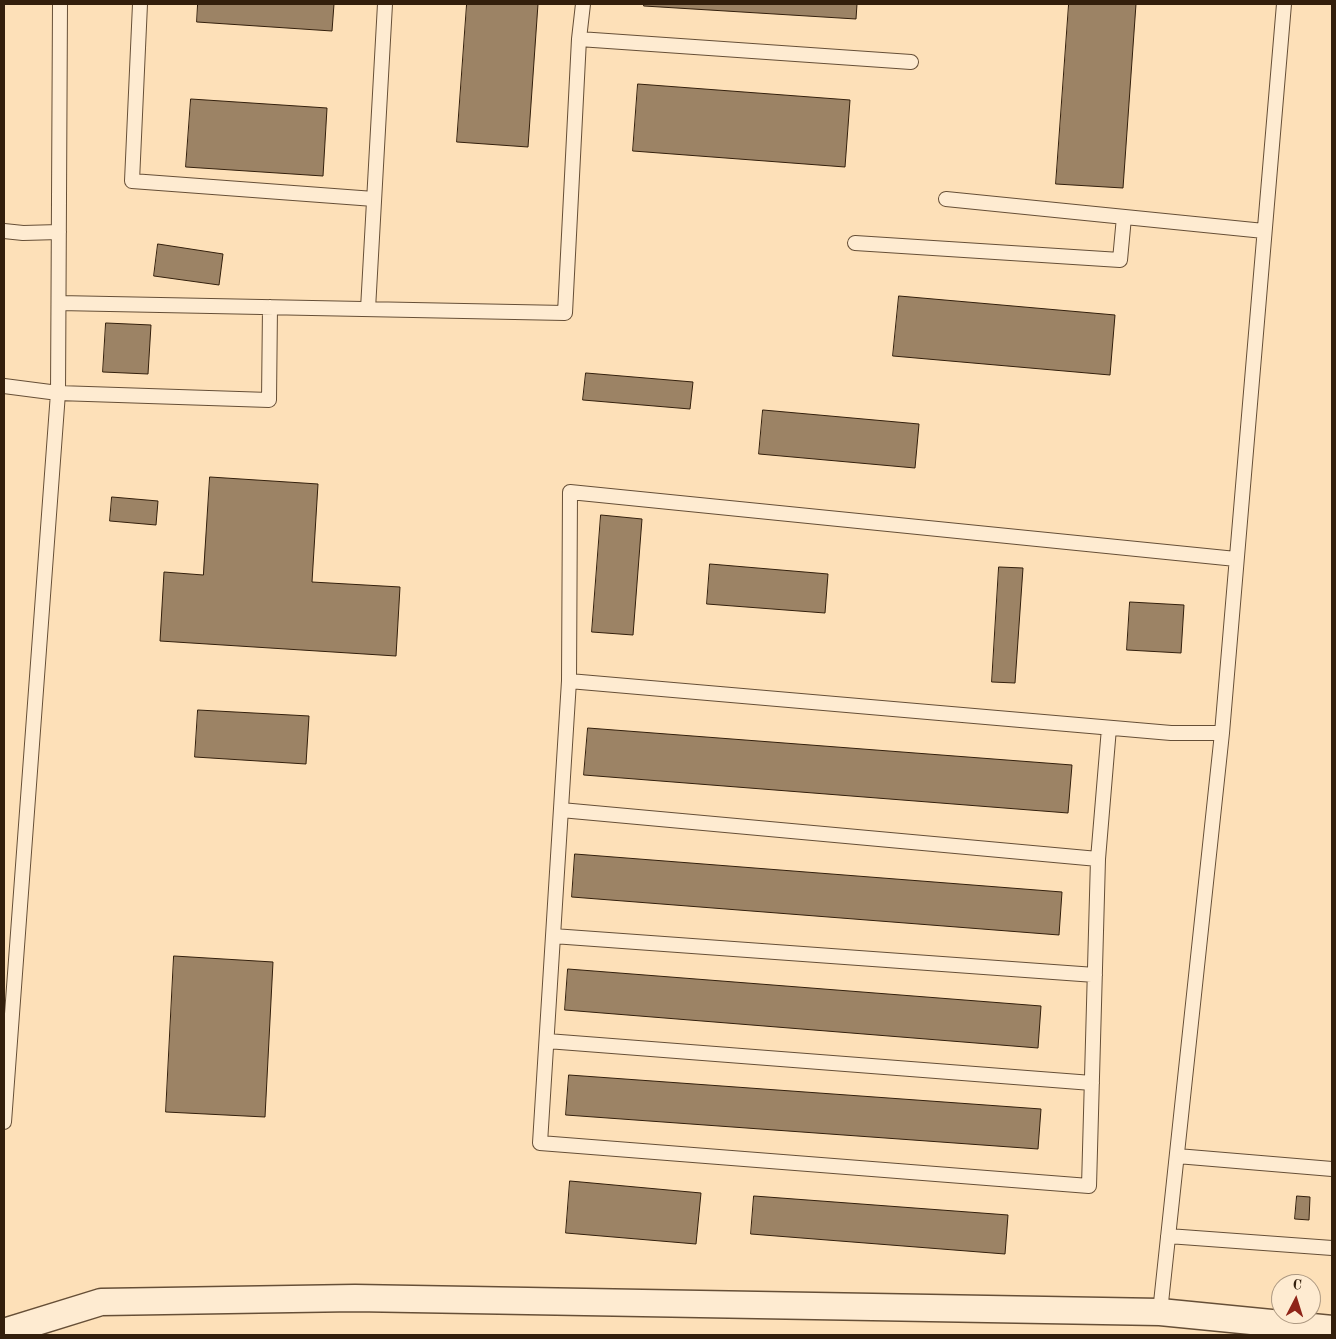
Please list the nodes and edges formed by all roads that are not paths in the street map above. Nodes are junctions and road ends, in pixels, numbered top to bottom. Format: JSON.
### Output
{"nodes":[{"id":1,"x":60,"y":4,"type":"edge"},
{"id":2,"x":140,"y":4,"type":"edge"},
{"id":3,"x":385,"y":4,"type":"edge"},
{"id":4,"x":583,"y":4,"type":"edge"},
{"id":5,"x":1284,"y":4,"type":"edge"},
{"id":6,"x":579,"y":39,"type":"junction"},
{"id":7,"x":912,"y":62,"type":"dead end"},
{"id":8,"x":374,"y":199,"type":"junction"},
{"id":9,"x":946,"y":199,"type":"dead end"},
{"id":10,"x":1124,"y":217,"type":"junction"},
{"id":11,"x":4,"y":231,"type":"edge"},
{"id":12,"x":1264,"y":231,"type":"junction"},
{"id":13,"x":59,"y":232,"type":"junction"},
{"id":14,"x":855,"y":243,"type":"dead end"},
{"id":15,"x":59,"y":303,"type":"junction"},
{"id":16,"x":270,"y":307,"type":"junction"},
{"id":17,"x":368,"y":309,"type":"junction"},
{"id":18,"x":4,"y":386,"type":"edge"},
{"id":19,"x":58,"y":393,"type":"junction"},
{"id":20,"x":1236,"y":560,"type":"junction"},
{"id":21,"x":569,"y":681,"type":"junction"},
{"id":22,"x":1109,"y":728,"type":"junction"},
{"id":23,"x":1222,"y":733,"type":"junction"},
{"id":24,"x":561,"y":810,"type":"junction"},
{"id":25,"x":1098,"y":860,"type":"junction"},
{"id":26,"x":553,"y":936,"type":"junction"},
{"id":27,"x":1095,"y":974,"type":"junction"},
{"id":28,"x":547,"y":1041,"type":"junction"},
{"id":29,"x":1092,"y":1083,"type":"junction"},
{"id":30,"x":4,"y":1122,"type":"edge"},
{"id":31,"x":1177,"y":1156,"type":"junction"},
{"id":32,"x":1332,"y":1169,"type":"edge"},
{"id":33,"x":1168,"y":1236,"type":"junction"},
{"id":34,"x":1332,"y":1248,"type":"edge"},
{"id":35,"x":1160,"y":1312,"type":"junction"},
{"id":36,"x":1332,"y":1329,"type":"edge"},
{"id":37,"x":4,"y":1332,"type":"edge"}],
"edges":[{"from":1,"to":13,"type":"lane"},
{"from":2,"to":8,"type":"lane"},
{"from":3,"to":8,"type":"lane"},
{"from":4,"to":6,"type":"lane"},
{"from":5,"to":12,"type":"lane"},
{"from":6,"to":7,"type":"lane"},
{"from":6,"to":17,"type":"lane"},
{"from":8,"to":17,"type":"lane"},
{"from":9,"to":10,"type":"lane"},
{"from":10,"to":12,"type":"lane"},
{"from":10,"to":14,"type":"lane"},
{"from":11,"to":13,"type":"lane"},
{"from":12,"to":20,"type":"lane"},
{"from":13,"to":15,"type":"lane"},
{"from":15,"to":16,"type":"lane"},
{"from":15,"to":19,"type":"lane"},
{"from":16,"to":17,"type":"lane"},
{"from":16,"to":19,"type":"lane"},
{"from":18,"to":19,"type":"lane"},
{"from":19,"to":30,"type":"lane"},
{"from":20,"to":21,"type":"lane"},
{"from":20,"to":23,"type":"lane"},
{"from":21,"to":22,"type":"lane"},
{"from":21,"to":24,"type":"lane"},
{"from":22,"to":23,"type":"lane"},
{"from":22,"to":25,"type":"lane"},
{"from":23,"to":31,"type":"lane"},
{"from":24,"to":25,"type":"lane"},
{"from":24,"to":26,"type":"lane"},
{"from":25,"to":27,"type":"lane"},
{"from":26,"to":27,"type":"lane"},
{"from":26,"to":28,"type":"lane"},
{"from":27,"to":29,"type":"lane"},
{"from":28,"to":29,"type":"lane"},
{"from":28,"to":29,"type":"lane"},
{"from":31,"to":32,"type":"lane"},
{"from":31,"to":33,"type":"lane"},
{"from":33,"to":34,"type":"lane"},
{"from":33,"to":35,"type":"lane"},
{"from":35,"to":36,"type":"street"},
{"from":35,"to":37,"type":"street"}]}
